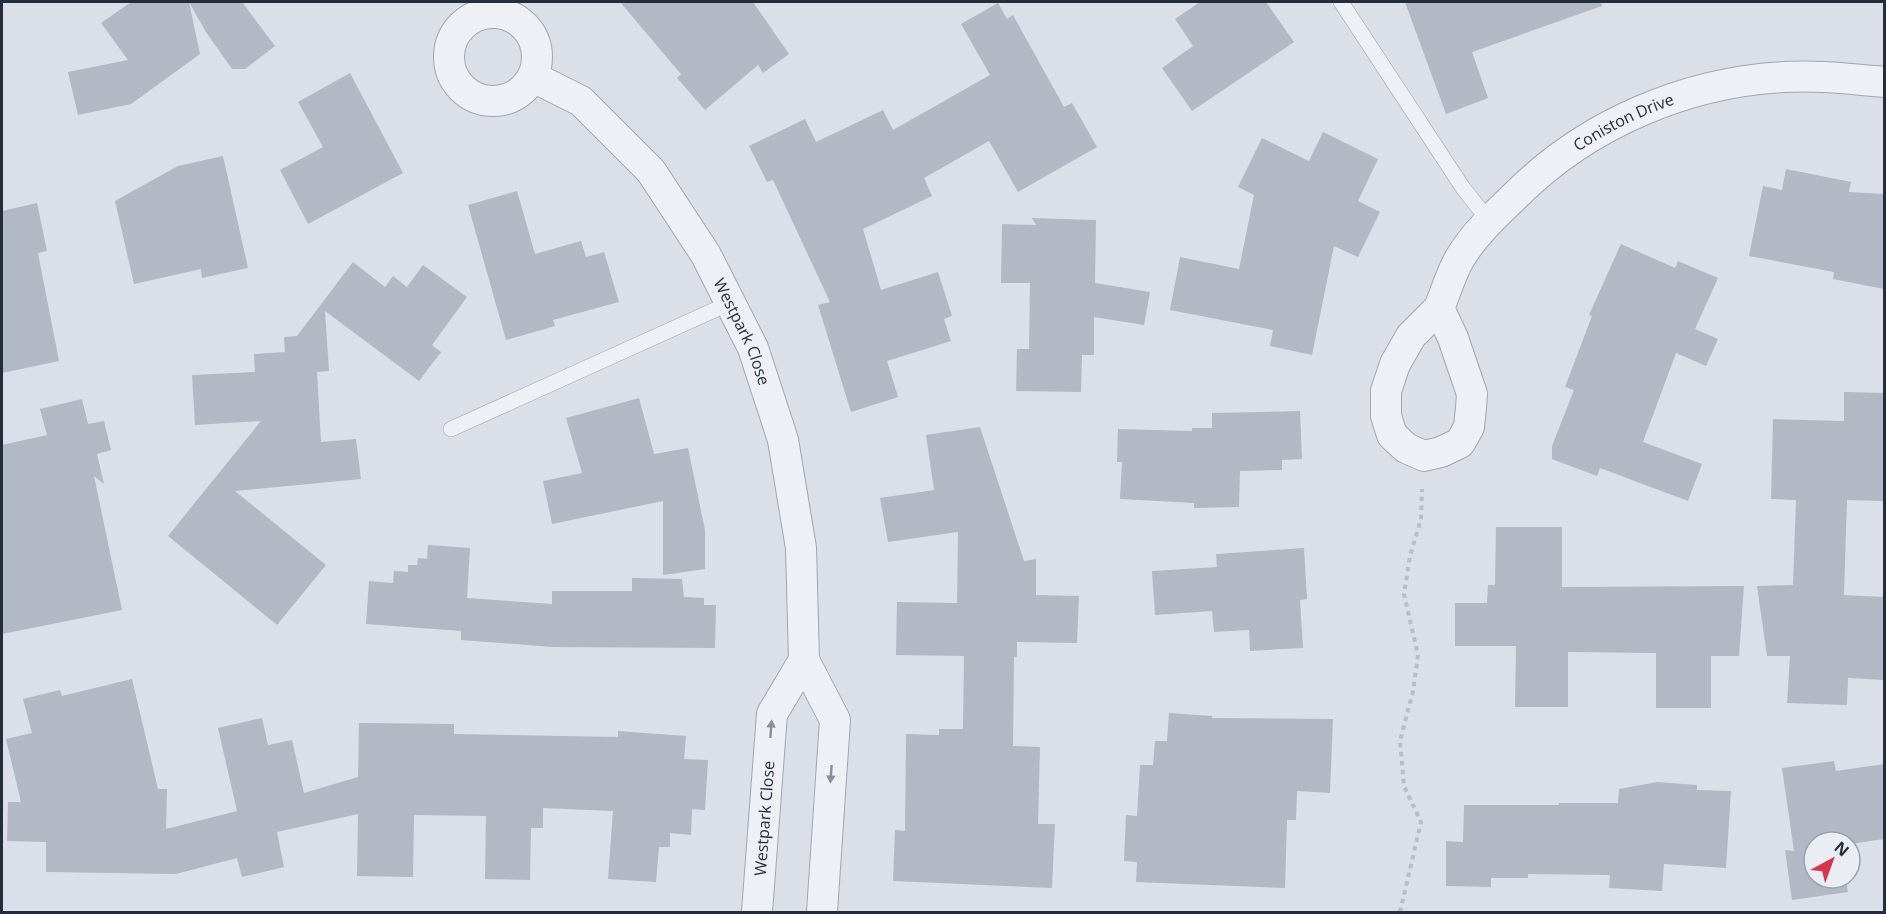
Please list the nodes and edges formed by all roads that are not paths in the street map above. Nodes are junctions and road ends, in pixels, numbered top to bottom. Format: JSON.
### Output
{"nodes":[{"id":1,"x":1341,"y":2,"type":"edge"},
{"id":2,"x":533,"y":77,"type":"dead end"},
{"id":3,"x":1884,"y":82,"type":"edge"},
{"id":4,"x":1489,"y":220,"type":"junction"},
{"id":5,"x":730,"y":303,"type":"junction"},
{"id":6,"x":1439,"y":308,"type":"junction"},
{"id":7,"x":451,"y":429,"type":"dead end"},
{"id":8,"x":804,"y":660,"type":"junction"},
{"id":9,"x":757,"y":912,"type":"edge"},
{"id":10,"x":822,"y":912,"type":"edge"}],
"edges":[{"from":1,"to":4,"type":"lane"},
{"from":2,"to":5,"type":"street","name":"Westpark Close"},
{"from":3,"to":4,"type":"street","name":"Coniston Drive"},
{"from":4,"to":6,"type":"street","name":"Coniston Drive"},
{"from":5,"to":7,"type":"lane"},
{"from":5,"to":8,"type":"street","name":"Westpark Close"},
{"from":6,"to":6,"type":"street","name":"Coniston Drive"},
{"from":9,"to":8,"type":"street","name":"Westpark Close","one_way":true},
{"from":8,"to":10,"type":"street","name":"Westpark Close","one_way":true}]}
